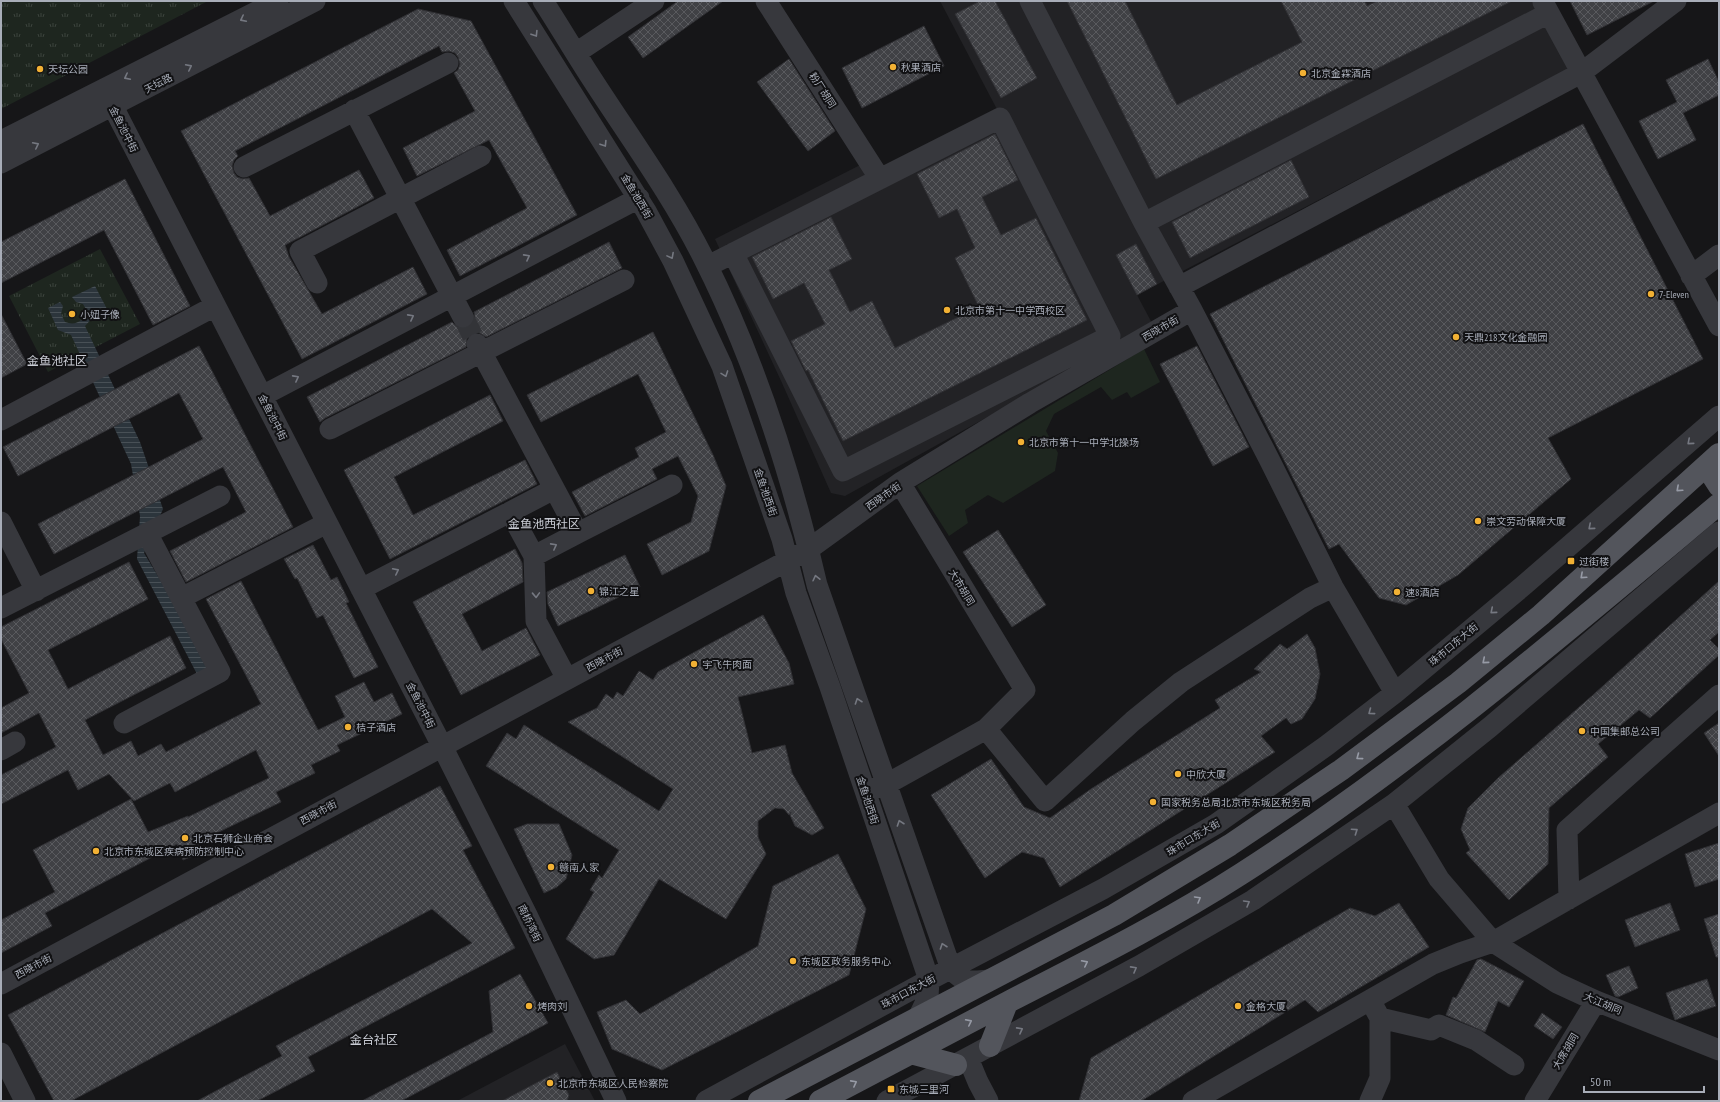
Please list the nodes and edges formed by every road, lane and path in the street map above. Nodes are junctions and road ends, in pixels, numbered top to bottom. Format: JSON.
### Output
{"nodes":[{"id":1,"x":278,"y":1,"type":"edge"},
{"id":2,"x":315,"y":1,"type":"edge"},
{"id":3,"x":514,"y":1,"type":"edge"},
{"id":4,"x":544,"y":1,"type":"edge"},
{"id":5,"x":654,"y":1,"type":"edge"},
{"id":6,"x":766,"y":1,"type":"edge"},
{"id":7,"x":1030,"y":1,"type":"edge"},
{"id":8,"x":1676,"y":1,"type":"edge"},
{"id":9,"x":1546,"y":7,"type":"edge"},
{"id":10,"x":576,"y":53,"type":"junction"},
{"id":11,"x":448,"y":63,"type":"dead end"},
{"id":12,"x":1581,"y":73,"type":"junction"},
{"id":13,"x":108,"y":98,"type":"junction"},
{"id":14,"x":354,"y":110,"type":"junction"},
{"id":15,"x":1,"y":141,"type":"edge"},
{"id":16,"x":481,"y":156,"type":"dead end"},
{"id":17,"x":1,"y":163,"type":"edge"},
{"id":18,"x":244,"y":167,"type":"dead end"},
{"id":19,"x":880,"y":179,"type":"junction"},
{"id":20,"x":401,"y":198,"type":"junction"},
{"id":21,"x":639,"y":198,"type":"junction"},
{"id":22,"x":1144,"y":223,"type":"junction"},
{"id":23,"x":733,"y":253,"type":"junction"},
{"id":24,"x":1719,"y":255,"type":"edge"},
{"id":25,"x":708,"y":266,"type":"junction"},
{"id":26,"x":1691,"y":276,"type":"junction"},
{"id":27,"x":624,"y":280,"type":"dead end"},
{"id":28,"x":317,"y":284,"type":"dead end"},
{"id":29,"x":1179,"y":287,"type":"junction"},
{"id":30,"x":452,"y":296,"type":"junction"},
{"id":31,"x":216,"y":306,"type":"junction"},
{"id":32,"x":1192,"y":310,"type":"junction"},
{"id":33,"x":463,"y":317,"type":"tunnel mouth"},
{"id":34,"x":1719,"y":326,"type":"edge"},
{"id":35,"x":480,"y":348,"type":"junction"},
{"id":36,"x":262,"y":396,"type":"junction"},
{"id":37,"x":1719,"y":416,"type":"edge"},
{"id":38,"x":1,"y":420,"type":"edge"},
{"id":39,"x":330,"y":429,"type":"dead end"},
{"id":40,"x":1712,"y":460,"type":"edge"},
{"id":41,"x":900,"y":483,"type":"junction"},
{"id":42,"x":672,"y":485,"type":"dead end"},
{"id":43,"x":1719,"y":486,"type":"edge"},
{"id":44,"x":554,"y":489,"type":"junction"},
{"id":45,"x":220,"y":496,"type":"dead end"},
{"id":46,"x":1719,"y":504,"type":"edge"},
{"id":47,"x":510,"y":512,"type":"junction"},
{"id":48,"x":1,"y":522,"type":"edge"},
{"id":49,"x":327,"y":523,"type":"junction"},
{"id":50,"x":1719,"y":532,"type":"edge"},
{"id":51,"x":578,"y":533,"type":"junction"},
{"id":52,"x":147,"y":534,"type":"junction"},
{"id":53,"x":809,"y":549,"type":"junction"},
{"id":54,"x":534,"y":556,"type":"junction"},
{"id":55,"x":788,"y":560,"type":"junction"},
{"id":56,"x":1333,"y":588,"type":"junction"},
{"id":57,"x":361,"y":589,"type":"junction"},
{"id":58,"x":36,"y":591,"type":"junction"},
{"id":59,"x":181,"y":598,"type":"junction"},
{"id":60,"x":1,"y":608,"type":"edge"},
{"id":61,"x":567,"y":678,"type":"junction"},
{"id":62,"x":1395,"y":693,"type":"junction"},
{"id":63,"x":1719,"y":695,"type":"edge"},
{"id":64,"x":124,"y":723,"type":"dead end"},
{"id":65,"x":986,"y":728,"type":"junction"},
{"id":66,"x":442,"y":746,"type":"junction"},
{"id":67,"x":887,"y":784,"type":"junction"},
{"id":68,"x":865,"y":792,"type":"junction"},
{"id":69,"x":1394,"y":804,"type":"junction"},
{"id":70,"x":1719,"y":813,"type":"edge"},
{"id":71,"x":1569,"y":899,"type":"junction"},
{"id":72,"x":1493,"y":942,"type":"junction"},
{"id":73,"x":951,"y":969,"type":"junction"},
{"id":74,"x":929,"y":980,"type":"junction"},
{"id":75,"x":989,"y":980,"type":"junction"},
{"id":76,"x":1,"y":984,"type":"edge"},
{"id":77,"x":1596,"y":1001,"type":"junction"},
{"id":78,"x":1006,"y":1003,"type":"junction"},
{"id":79,"x":1375,"y":1009,"type":"junction"},
{"id":80,"x":918,"y":1018,"type":"junction"},
{"id":81,"x":990,"y":1046,"type":"junction"},
{"id":82,"x":1719,"y":1050,"type":"edge"},
{"id":83,"x":912,"y":1052,"type":"junction"},
{"id":84,"x":1,"y":1053,"type":"edge"},
{"id":85,"x":962,"y":1061,"type":"junction"},
{"id":86,"x":1514,"y":1065,"type":"dead end"},
{"id":87,"x":25,"y":1101,"type":"edge"},
{"id":88,"x":616,"y":1101,"type":"edge"},
{"id":89,"x":706,"y":1101,"type":"edge"},
{"id":90,"x":759,"y":1101,"type":"edge"},
{"id":91,"x":820,"y":1101,"type":"edge"},
{"id":92,"x":886,"y":1101,"type":"edge"},
{"id":93,"x":988,"y":1101,"type":"edge"},
{"id":94,"x":1193,"y":1101,"type":"edge"},
{"id":95,"x":1370,"y":1101,"type":"edge"},
{"id":96,"x":1535,"y":1101,"type":"edge"}],
"edges":[{"from":1,"to":13,"type":"street","name":"天坛路","one_way":true},
{"from":13,"to":2,"type":"street","name":"天坛路","one_way":true},
{"from":3,"to":21,"type":"street","name":"金鱼池西街","one_way":true},
{"from":4,"to":10,"type":"street"},
{"from":5,"to":10,"type":"street"},
{"from":6,"to":19,"type":"street","name":"粉厂胡同"},
{"from":7,"to":22,"type":"street"},
{"from":8,"to":12,"type":"street"},
{"from":9,"to":12,"type":"street"},
{"from":9,"to":22,"type":"street"},
{"from":10,"to":25,"type":"street"},
{"from":11,"to":14,"type":"street"},
{"from":12,"to":26,"type":"street"},
{"from":12,"to":29,"type":"street"},
{"from":13,"to":15,"type":"street","name":"天坛路"},
{"from":17,"to":13,"type":"street","name":"天坛路","one_way":true},
{"from":13,"to":31,"type":"street","name":"金鱼池中街"},
{"from":14,"to":18,"type":"street"},
{"from":14,"to":20,"type":"street"},
{"from":16,"to":20,"type":"street"},
{"from":19,"to":23,"type":"street"},
{"from":19,"to":23,"type":"street"},
{"from":20,"to":28,"type":"street"},
{"from":20,"to":30,"type":"street"},
{"from":30,"to":21,"type":"street","one_way":true},
{"from":21,"to":55,"type":"street","name":"金鱼池西街","one_way":true},
{"from":22,"to":29,"type":"street"},
{"from":23,"to":25,"type":"street"},
{"from":24,"to":26,"type":"street"},
{"from":25,"to":53,"type":"street"},
{"from":26,"to":34,"type":"street"},
{"from":27,"to":35,"type":"street"},
{"from":29,"to":32,"type":"street"},
{"from":30,"to":33,"type":"street"},
{"from":36,"to":30,"type":"street","one_way":true},
{"from":31,"to":36,"type":"street","name":"金鱼池中街"},
{"from":31,"to":38,"type":"street"},
{"from":32,"to":41,"type":"street","name":"西晓市街"},
{"from":32,"to":56,"type":"street"},
{"from":35,"to":39,"type":"street"},
{"from":35,"to":44,"type":"street"},
{"from":36,"to":49,"type":"street","name":"金鱼池中街"},
{"from":37,"to":62,"type":"street","name":"珠市口东大街","one_way":true},
{"from":40,"to":43,"type":"main road"},
{"from":40,"to":75,"type":"main road","one_way":true},
{"from":41,"to":53,"type":"street","name":"西晓市街"},
{"from":41,"to":65,"type":"street","name":"大市胡同"},
{"from":42,"to":51,"type":"street"},
{"from":44,"to":47,"type":"street"},
{"from":44,"to":51,"type":"street"},
{"from":45,"to":52,"type":"street"},
{"from":78,"to":46,"type":"main road","one_way":true},
{"from":47,"to":54,"type":"street"},
{"from":57,"to":47,"type":"street","one_way":true},
{"from":48,"to":58,"type":"street"},
{"from":49,"to":57,"type":"street","name":"金鱼池中街"},
{"from":49,"to":59,"type":"street"},
{"from":50,"to":69,"type":"street"},
{"from":54,"to":51,"type":"street","one_way":true},
{"from":52,"to":58,"type":"street"},
{"from":52,"to":59,"type":"street"},
{"from":53,"to":55,"type":"street","name":"西晓市街"},
{"from":67,"to":53,"type":"street","one_way":true},
{"from":54,"to":61,"type":"street","one_way":true},
{"from":55,"to":61,"type":"street","name":"西晓市街"},
{"from":55,"to":68,"type":"street","name":"金鱼池西街"},
{"from":56,"to":62,"type":"street"},
{"from":56,"to":65,"type":"street"},
{"from":57,"to":66,"type":"street","name":"金鱼池中街"},
{"from":58,"to":60,"type":"street"},
{"from":59,"to":64,"type":"street"},
{"from":61,"to":66,"type":"street","name":"西晓市街"},
{"from":62,"to":73,"type":"street","name":"珠市口东大街","one_way":true},
{"from":63,"to":71,"type":"street"},
{"from":65,"to":67,"type":"street"},
{"from":66,"to":76,"type":"street","name":"西晓市街"},
{"from":66,"to":88,"type":"street","name":"南桥湾街"},
{"from":67,"to":68,"type":"street"},
{"from":73,"to":67,"type":"street","one_way":true},
{"from":68,"to":74,"type":"street","name":"金鱼池西街"},
{"from":69,"to":72,"type":"street","name":"大江胡同"},
{"from":81,"to":69,"type":"street","one_way":true},
{"from":70,"to":71,"type":"street"},
{"from":71,"to":72,"type":"street"},
{"from":72,"to":77,"type":"street","name":"大江胡同"},
{"from":72,"to":79,"type":"street"},
{"from":73,"to":74,"type":"street","name":"珠市口东大街"},
{"from":73,"to":75,"type":"street"},
{"from":74,"to":80,"type":"street","name":"金鱼池西街"},
{"from":74,"to":89,"type":"street","name":"珠市口东大街"},
{"from":75,"to":80,"type":"main road"},
{"from":77,"to":82,"type":"street","name":"大江胡同"},
{"from":77,"to":96,"type":"street","name":"大席胡同"},
{"from":78,"to":81,"type":"main road"},
{"from":83,"to":78,"type":"main road","one_way":true},
{"from":79,"to":86,"type":"street"},
{"from":79,"to":94,"type":"street"},
{"from":79,"to":95,"type":"street"},
{"from":80,"to":90,"type":"main road"},
{"from":81,"to":85,"type":"street"},
{"from":83,"to":85,"type":"main road"},
{"from":91,"to":83,"type":"main road","one_way":true},
{"from":84,"to":87,"type":"street"},
{"from":85,"to":92,"type":"street"},
{"from":85,"to":93,"type":"street"}]}
